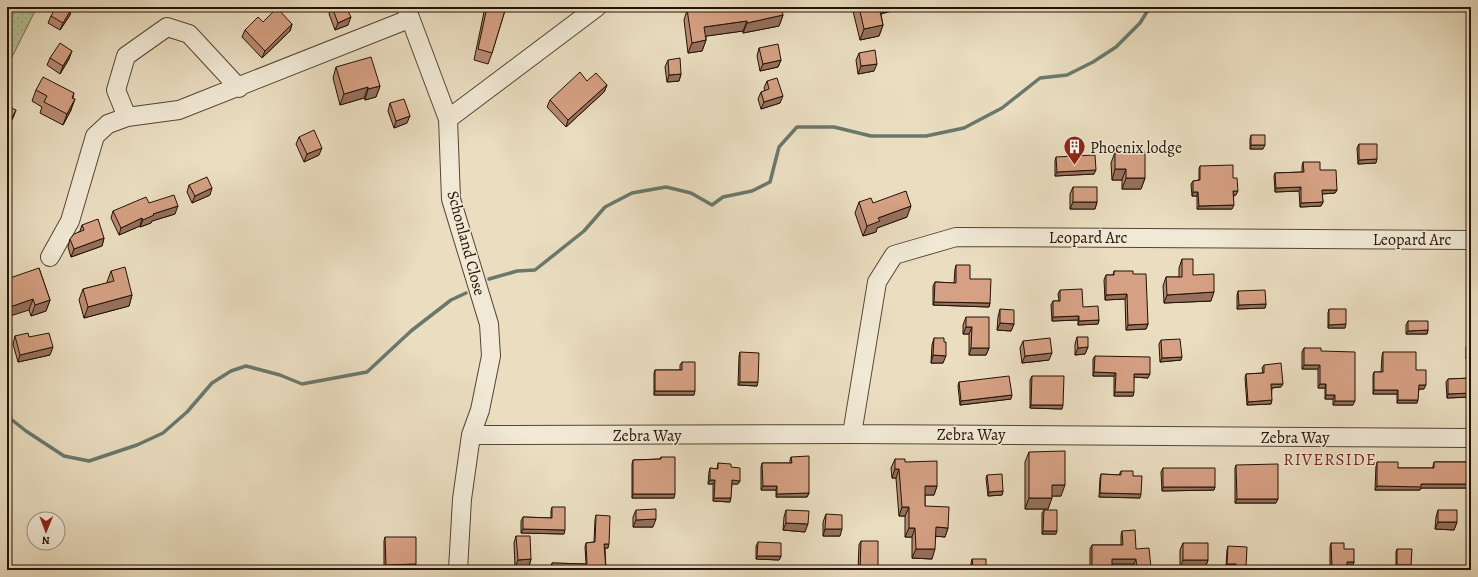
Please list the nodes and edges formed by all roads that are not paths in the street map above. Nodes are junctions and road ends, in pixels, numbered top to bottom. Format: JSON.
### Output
{"nodes":[{"id":1,"x":597,"y":7,"type":"edge"},
{"id":2,"x":407,"y":13,"type":"edge"},
{"id":3,"x":239,"y":88,"type":"junction"},
{"id":4,"x":127,"y":117,"type":"junction"},
{"id":5,"x":448,"y":119,"type":"junction"},
{"id":6,"x":1471,"y":240,"type":"edge"},
{"id":7,"x":50,"y":257,"type":"dead end"},
{"id":8,"x":852,"y":434,"type":"junction"},
{"id":9,"x":471,"y":436,"type":"junction"},
{"id":10,"x":1471,"y":438,"type":"edge"},
{"id":11,"x":458,"y":570,"type":"edge"}],
"edges":[{"from":1,"to":5,"type":"street"},
{"from":2,"to":3,"type":"street"},
{"from":2,"to":5,"type":"street","name":"Schonland Close"},
{"from":3,"to":4,"type":"street"},
{"from":3,"to":4,"type":"street"},
{"from":4,"to":7,"type":"street"},
{"from":5,"to":9,"type":"street","name":"Schonland Close"},
{"from":6,"to":8,"type":"street","name":"Leopard Arc"},
{"from":8,"to":9,"type":"street","name":"Zebra Way"},
{"from":8,"to":10,"type":"street","name":"Zebra Way"},
{"from":9,"to":11,"type":"street","name":"Schonland Close"}]}
